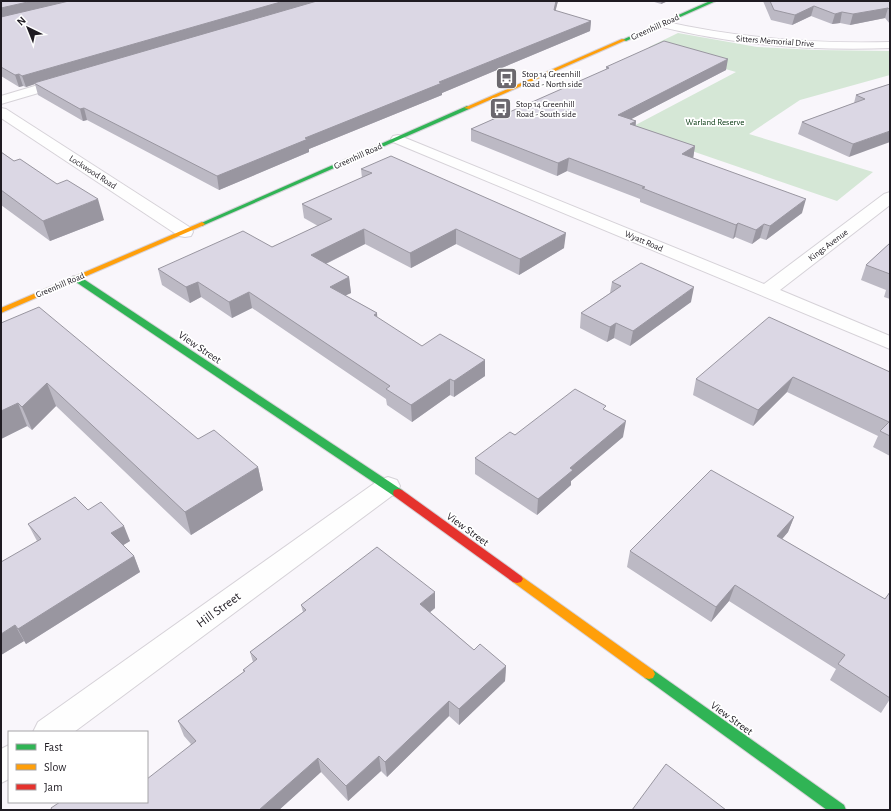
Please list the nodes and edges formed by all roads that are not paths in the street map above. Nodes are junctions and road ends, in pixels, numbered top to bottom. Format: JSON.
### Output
{"nodes":[{"id":1,"x":714,"y":1,"type":"edge"},
{"id":2,"x":662,"y":24,"type":"junction"},
{"id":3,"x":890,"y":45,"type":"edge"},
{"id":4,"x":77,"y":78,"type":"edge"},
{"id":5,"x":1,"y":100,"type":"edge"},
{"id":6,"x":1,"y":112,"type":"edge"},
{"id":7,"x":398,"y":139,"type":"junction"},
{"id":8,"x":890,"y":198,"type":"edge"},
{"id":9,"x":185,"y":232,"type":"junction"},
{"id":10,"x":76,"y":278,"type":"junction"},
{"id":11,"x":766,"y":292,"type":"junction"},
{"id":12,"x":1,"y":311,"type":"edge"},
{"id":13,"x":890,"y":343,"type":"edge"},
{"id":14,"x":388,"y":486,"type":"junction"},
{"id":15,"x":50,"y":731,"type":"edge"},
{"id":16,"x":839,"y":810,"type":"edge"}],
"edges":[{"from":1,"to":2,"type":"main road","name":"Greenhill Road"},
{"from":2,"to":3,"type":"street","name":"Sitters Memorial Drive"},
{"from":2,"to":7,"type":"main road","name":"Greenhill Road"},
{"from":4,"to":5,"type":"street"},
{"from":6,"to":9,"type":"street","name":"Lockwood Road"},
{"from":7,"to":9,"type":"main road","name":"Greenhill Road"},
{"from":7,"to":11,"type":"street","name":"Wyatt Road"},
{"from":8,"to":11,"type":"street","name":"Kings Avenue"},
{"from":9,"to":10,"type":"main road","name":"Greenhill Road"},
{"from":10,"to":12,"type":"main road","name":"Greenhill Road"},
{"from":10,"to":14,"type":"main road","name":"View Street"},
{"from":11,"to":13,"type":"street","name":"Wyatt Road"},
{"from":14,"to":15,"type":"street","name":"Hill Street"},
{"from":14,"to":16,"type":"main road","name":"View Street"}]}
